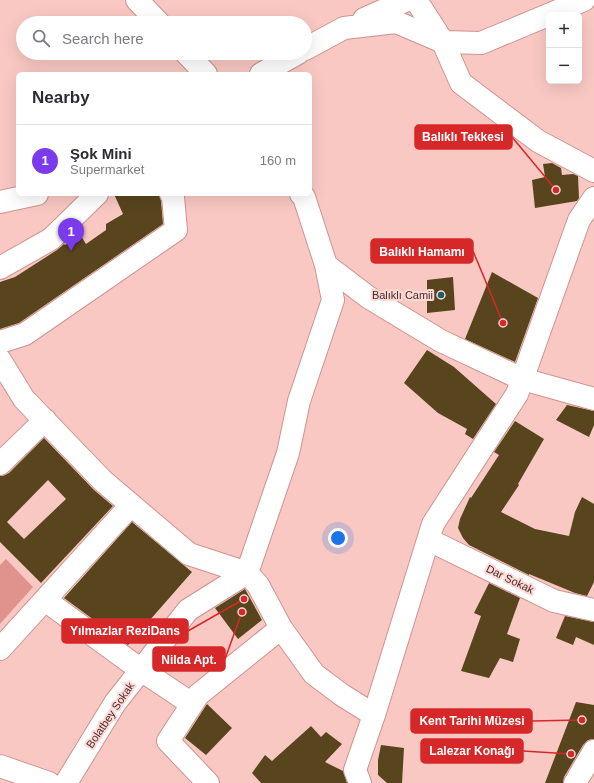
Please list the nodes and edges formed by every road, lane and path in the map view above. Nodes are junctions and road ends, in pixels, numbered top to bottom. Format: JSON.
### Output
{"nodes":[{"id":1,"x":137,"y":0,"type":"edge"},
{"id":2,"x":407,"y":0,"type":"edge"},
{"id":3,"x":416,"y":0,"type":"edge"},
{"id":4,"x":584,"y":0,"type":"edge"},
{"id":5,"x":152,"y":16,"type":"edge"},
{"id":6,"x":344,"y":28,"type":"junction"},
{"id":7,"x":443,"y":42,"type":"junction"},
{"id":8,"x":312,"y":45,"type":"edge"},
{"id":9,"x":193,"y":60,"type":"edge"},
{"id":10,"x":286,"y":60,"type":"edge"},
{"id":11,"x":204,"y":72,"type":"edge"},
{"id":12,"x":265,"y":72,"type":"edge"},
{"id":13,"x":594,"y":172,"type":"edge"},
{"id":14,"x":28,"y":196,"type":"edge"},
{"id":15,"x":95,"y":196,"type":"edge"},
{"id":16,"x":173,"y":196,"type":"edge"},
{"id":17,"x":303,"y":196,"type":"edge"},
{"id":18,"x":594,"y":198,"type":"edge"},
{"id":19,"x":0,"y":202,"type":"edge"},
{"id":20,"x":326,"y":265,"type":"junction"},
{"id":21,"x":0,"y":268,"type":"edge"},
{"id":22,"x":0,"y":342,"type":"edge"},
{"id":23,"x":0,"y":360,"type":"edge"},
{"id":24,"x":522,"y":379,"type":"junction"},
{"id":25,"x":594,"y":399,"type":"edge"},
{"id":26,"x":44,"y":420,"type":"junction"},
{"id":27,"x":0,"y":464,"type":"edge"},
{"id":28,"x":131,"y":505,"type":"junction"},
{"id":29,"x":429,"y":540,"type":"junction"},
{"id":30,"x":247,"y":573,"type":"junction"},
{"id":31,"x":45,"y":600,"type":"junction"},
{"id":32,"x":594,"y":610,"type":"edge"},
{"id":33,"x":281,"y":628,"type":"junction"},
{"id":34,"x":0,"y":649,"type":"edge"},
{"id":35,"x":141,"y":670,"type":"junction"},
{"id":36,"x":192,"y":704,"type":"junction"},
{"id":37,"x":374,"y":715,"type":"junction"},
{"id":38,"x":594,"y":751,"type":"edge"},
{"id":39,"x":0,"y":766,"type":"edge"},
{"id":40,"x":49,"y":783,"type":"edge"},
{"id":41,"x":66,"y":783,"type":"edge"},
{"id":42,"x":208,"y":783,"type":"edge"},
{"id":43,"x":360,"y":783,"type":"edge"},
{"id":44,"x":575,"y":783,"type":"edge"}],
"edges":[{"from":1,"to":5,"type":"street"},
{"from":2,"to":6,"type":"street"},
{"from":3,"to":7,"type":"street"},
{"from":4,"to":7,"type":"street"},
{"from":6,"to":7,"type":"street"},
{"from":6,"to":8,"type":"street"},
{"from":7,"to":13,"type":"street"},
{"from":9,"to":11,"type":"street"},
{"from":10,"to":12,"type":"street"},
{"from":14,"to":19,"type":"street"},
{"from":15,"to":21,"type":"street"},
{"from":16,"to":22,"type":"street"},
{"from":17,"to":20,"type":"street"},
{"from":18,"to":24,"type":"street"},
{"from":20,"to":24,"type":"street"},
{"from":20,"to":30,"type":"street"},
{"from":23,"to":26,"type":"street"},
{"from":24,"to":25,"type":"street"},
{"from":24,"to":29,"type":"street"},
{"from":26,"to":27,"type":"street"},
{"from":26,"to":28,"type":"street"},
{"from":28,"to":30,"type":"street"},
{"from":28,"to":31,"type":"street"},
{"from":29,"to":32,"type":"street","name":"Dar Sokak"},
{"from":29,"to":37,"type":"street"},
{"from":30,"to":33,"type":"street"},
{"from":30,"to":35,"type":"street","name":"Bolatbey Sokak"},
{"from":31,"to":34,"type":"street"},
{"from":31,"to":35,"type":"street"},
{"from":33,"to":36,"type":"street"},
{"from":33,"to":37,"type":"street"},
{"from":35,"to":36,"type":"street"},
{"from":35,"to":41,"type":"street","name":"Bolatbey Sokak"},
{"from":36,"to":42,"type":"street"},
{"from":37,"to":43,"type":"street"},
{"from":38,"to":44,"type":"street"},
{"from":39,"to":40,"type":"street"}]}
